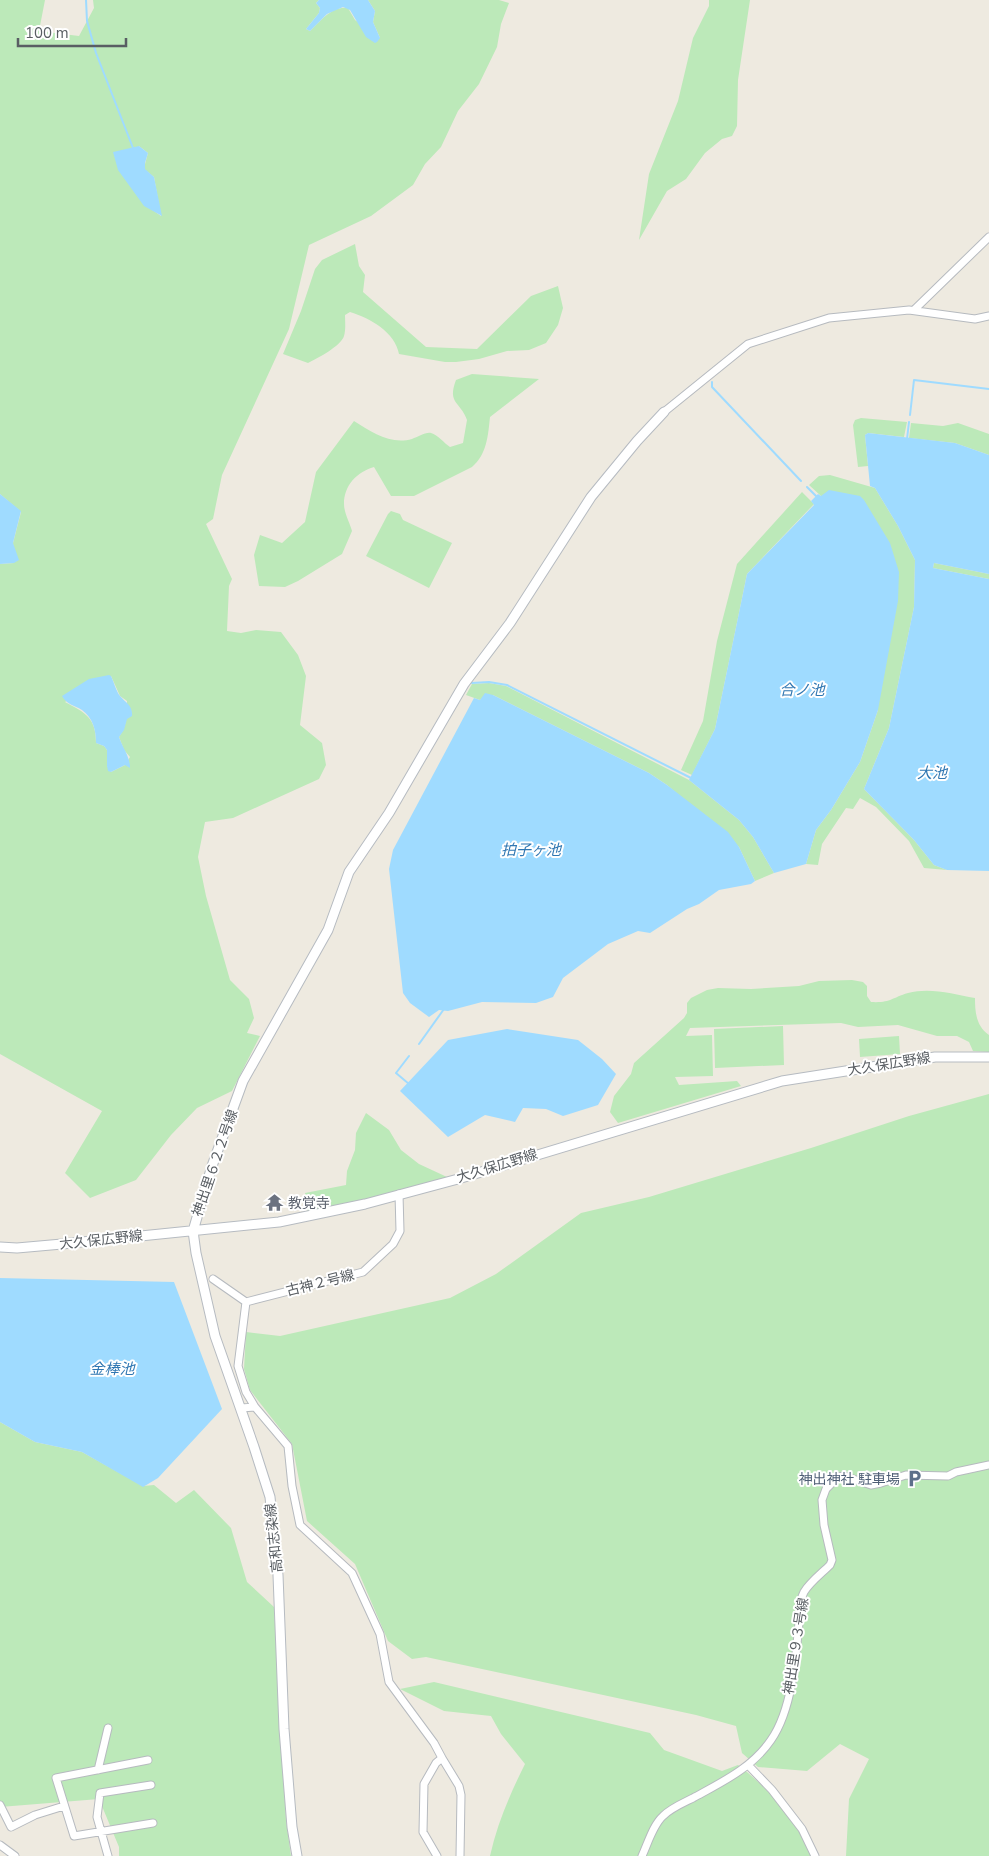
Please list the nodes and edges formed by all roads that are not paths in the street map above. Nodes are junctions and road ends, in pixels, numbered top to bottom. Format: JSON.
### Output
{"nodes":[{"id":1,"x":989,"y":237,"type":"edge"},
{"id":2,"x":914,"y":310,"type":"junction"},
{"id":3,"x":989,"y":316,"type":"edge"},
{"id":4,"x":664,"y":412,"type":"joint"},
{"id":5,"x":989,"y":1057,"type":"edge"},
{"id":6,"x":399,"y":1194,"type":"junction"},
{"id":7,"x":193,"y":1231,"type":"junction"},
{"id":8,"x":0,"y":1247,"type":"edge"},
{"id":9,"x":213,"y":1279,"type":"dead end"},
{"id":10,"x":246,"y":1302,"type":"junction"},
{"id":11,"x":256,"y":1407,"type":"junction"},
{"id":12,"x":241,"y":1408,"type":"junction"},
{"id":13,"x":989,"y":1465,"type":"edge"},
{"id":14,"x":108,"y":1728,"type":"dead end"},
{"id":15,"x":442,"y":1758,"type":"junction"},
{"id":16,"x":148,"y":1760,"type":"dead end"},
{"id":17,"x":748,"y":1765,"type":"junction"},
{"id":18,"x":98,"y":1770,"type":"junction"},
{"id":19,"x":151,"y":1785,"type":"dead end"},
{"id":20,"x":0,"y":1805,"type":"edge"},
{"id":21,"x":64,"y":1806,"type":"junction"},
{"id":22,"x":153,"y":1823,"type":"dead end"},
{"id":23,"x":102,"y":1832,"type":"junction"},
{"id":24,"x":0,"y":1845,"type":"edge"},
{"id":25,"x":15,"y":1856,"type":"edge"},
{"id":26,"x":108,"y":1856,"type":"edge"},
{"id":27,"x":297,"y":1856,"type":"edge"},
{"id":28,"x":437,"y":1856,"type":"edge"},
{"id":29,"x":460,"y":1856,"type":"edge"},
{"id":30,"x":642,"y":1856,"type":"edge"},
{"id":31,"x":815,"y":1856,"type":"edge"}],
"edges":[{"from":1,"to":2,"type":"street"},
{"from":2,"to":3,"type":"street"},
{"from":2,"to":4,"type":"street"},
{"from":4,"to":7,"type":"street","name":"神出里６２２号線"},
{"from":5,"to":6,"type":"street","name":"大久保広野線"},
{"from":6,"to":7,"type":"street","name":"大久保広野線"},
{"from":6,"to":10,"type":"street","name":"古神２号線"},
{"from":7,"to":8,"type":"street","name":"大久保広野線"},
{"from":7,"to":12,"type":"street","name":"高和志染線"},
{"from":9,"to":10,"type":"street"},
{"from":10,"to":11,"type":"street"},
{"from":11,"to":12,"type":"street"},
{"from":11,"to":15,"type":"street"},
{"from":12,"to":27,"type":"street","name":"高和志染線"},
{"from":13,"to":17,"type":"street","name":"神出里９３号線"},
{"from":14,"to":18,"type":"street"},
{"from":15,"to":28,"type":"street"},
{"from":15,"to":29,"type":"street"},
{"from":16,"to":18,"type":"street"},
{"from":17,"to":30,"type":"street","name":"神出里９３号線"},
{"from":17,"to":31,"type":"street"},
{"from":18,"to":21,"type":"street"},
{"from":19,"to":23,"type":"street"},
{"from":20,"to":21,"type":"street"},
{"from":21,"to":23,"type":"street"},
{"from":22,"to":23,"type":"street"},
{"from":23,"to":26,"type":"street"},
{"from":24,"to":25,"type":"street"}]}
